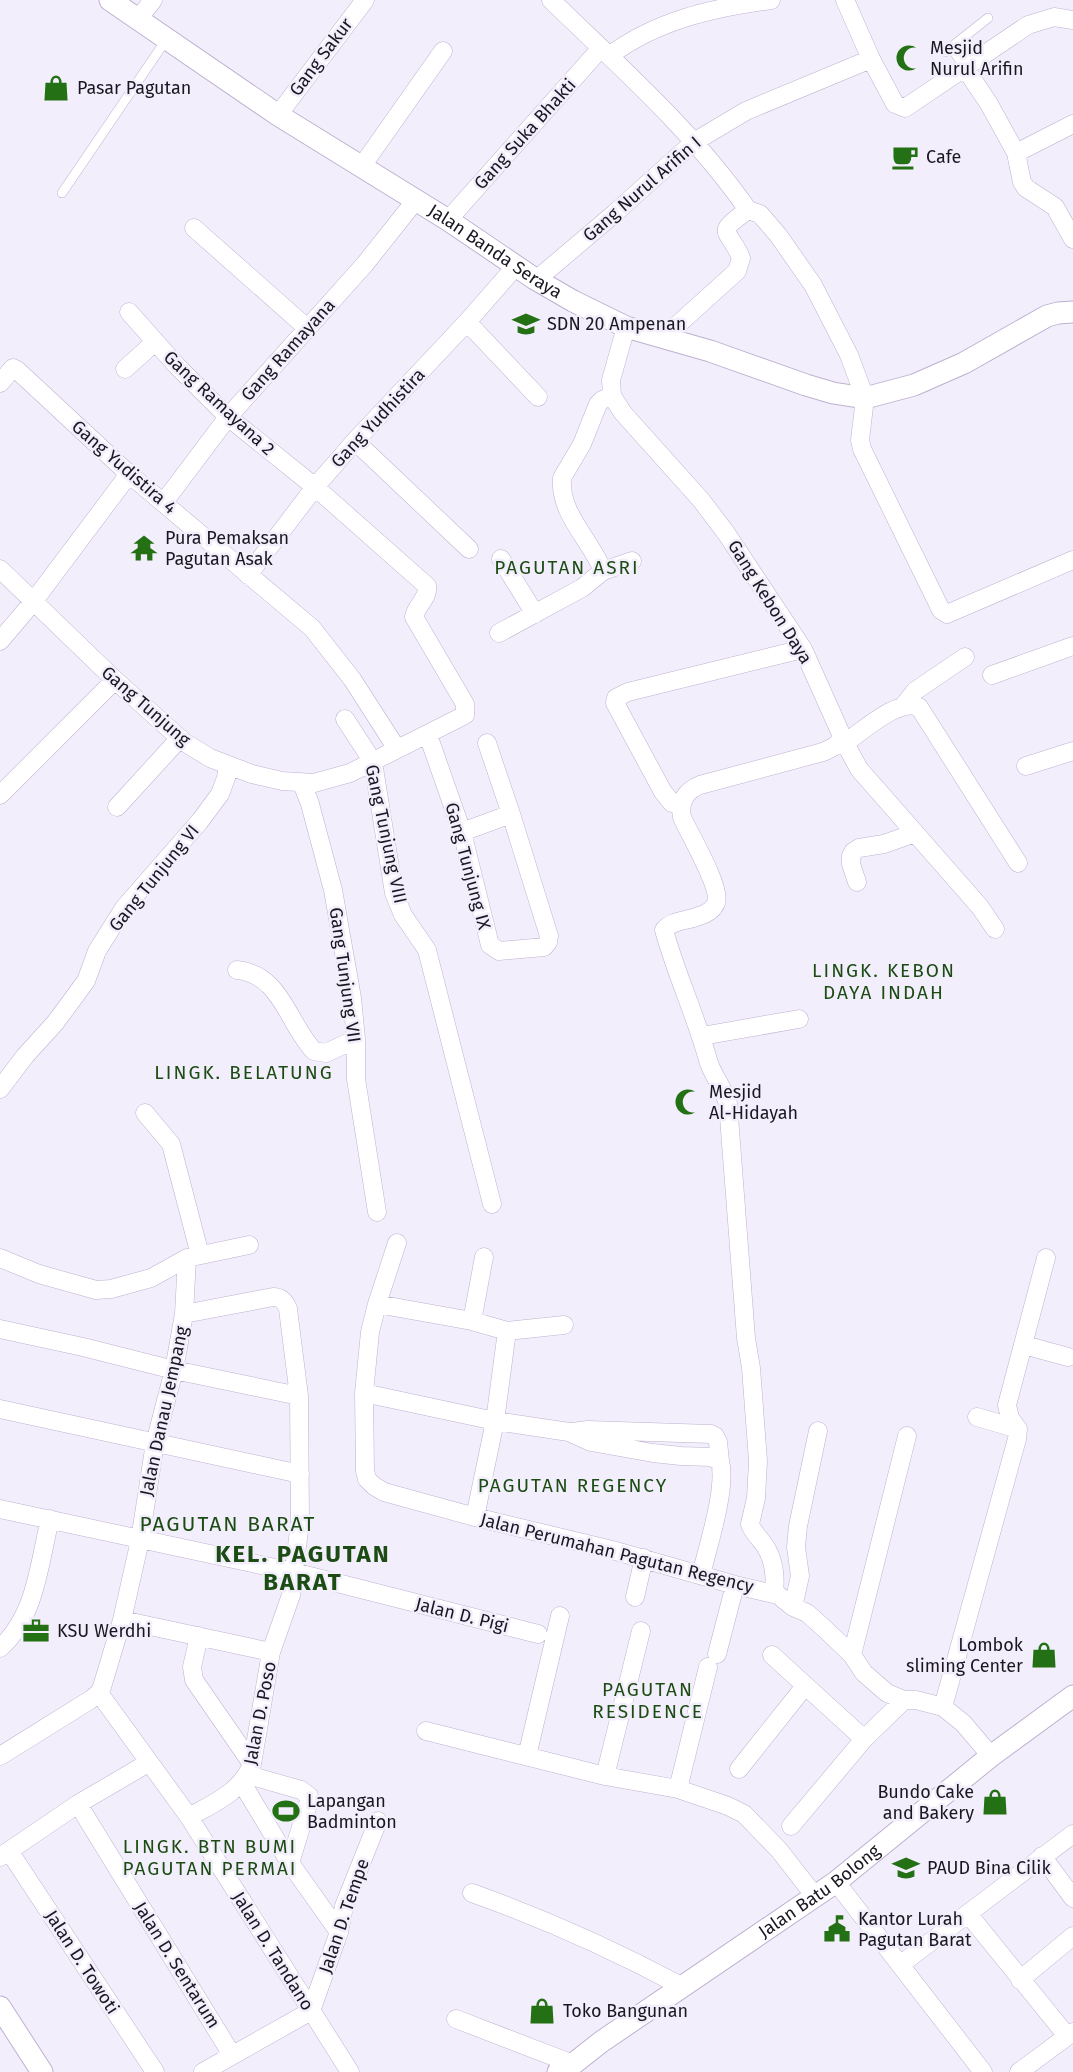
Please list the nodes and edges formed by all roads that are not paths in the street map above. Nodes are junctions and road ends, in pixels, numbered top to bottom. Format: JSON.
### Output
{"nodes":[{"id":1,"x":110,"y":0,"type":"edge"},
{"id":2,"x":153,"y":0,"type":"edge"},
{"id":3,"x":551,"y":0,"type":"edge"},
{"id":4,"x":771,"y":0,"type":"edge"},
{"id":5,"x":845,"y":0,"type":"edge"},
{"id":6,"x":359,"y":2,"type":"edge"},
{"id":7,"x":988,"y":18,"type":"dead end"},
{"id":8,"x":138,"y":19,"type":"junction"},
{"id":9,"x":1073,"y":20,"type":"edge"},
{"id":10,"x":166,"y":40,"type":"junction"},
{"id":11,"x":443,"y":51,"type":"dead end"},
{"id":12,"x":605,"y":52,"type":"junction"},
{"id":13,"x":871,"y":59,"type":"junction"},
{"id":14,"x":965,"y":68,"type":"junction"},
{"id":15,"x":278,"y":115,"type":"junction"},
{"id":16,"x":1073,"y":124,"type":"edge"},
{"id":17,"x":694,"y":142,"type":"junction"},
{"id":18,"x":1016,"y":153,"type":"junction"},
{"id":19,"x":362,"y":166,"type":"junction"},
{"id":20,"x":62,"y":193,"type":"dead end"},
{"id":21,"x":415,"y":201,"type":"junction"},
{"id":22,"x":748,"y":210,"type":"junction"},
{"id":23,"x":448,"y":220,"type":"junction"},
{"id":24,"x":194,"y":228,"type":"dead end"},
{"id":25,"x":1073,"y":239,"type":"edge"},
{"id":26,"x":516,"y":266,"type":"junction"},
{"id":27,"x":536,"y":280,"type":"junction"},
{"id":28,"x":129,"y":312,"type":"dead end"},
{"id":29,"x":1073,"y":312,"type":"edge"},
{"id":30,"x":467,"y":322,"type":"junction"},
{"id":31,"x":626,"y":327,"type":"junction"},
{"id":32,"x":307,"y":328,"type":"junction"},
{"id":33,"x":664,"y":337,"type":"junction"},
{"id":34,"x":155,"y":342,"type":"junction"},
{"id":35,"x":125,"y":369,"type":"dead end"},
{"id":36,"x":0,"y":383,"type":"edge"},
{"id":37,"x":612,"y":396,"type":"junction"},
{"id":38,"x":538,"y":397,"type":"dead end"},
{"id":39,"x":865,"y":398,"type":"junction"},
{"id":40,"x":228,"y":417,"type":"junction"},
{"id":41,"x":355,"y":441,"type":"junction"},
{"id":42,"x":130,"y":474,"type":"junction"},
{"id":43,"x":315,"y":487,"type":"junction"},
{"id":44,"x":164,"y":502,"type":"junction"},
{"id":45,"x":469,"y":549,"type":"dead end"},
{"id":46,"x":501,"y":559,"type":"dead end"},
{"id":47,"x":1073,"y":560,"type":"edge"},
{"id":48,"x":632,"y":561,"type":"dead end"},
{"id":49,"x":0,"y":569,"type":"edge"},
{"id":50,"x":603,"y":571,"type":"junction"},
{"id":51,"x":248,"y":575,"type":"junction"},
{"id":52,"x":425,"y":583,"type":"joint"},
{"id":53,"x":33,"y":602,"type":"junction"},
{"id":54,"x":535,"y":614,"type":"junction"},
{"id":55,"x":499,"y":633,"type":"dead end"},
{"id":56,"x":0,"y":641,"type":"edge"},
{"id":57,"x":1073,"y":646,"type":"edge"},
{"id":58,"x":803,"y":649,"type":"junction"},
{"id":59,"x":965,"y":657,"type":"dead end"},
{"id":60,"x":992,"y":675,"type":"dead end"},
{"id":61,"x":115,"y":680,"type":"junction"},
{"id":62,"x":904,"y":705,"type":"junction"},
{"id":63,"x":345,"y":719,"type":"dead end"},
{"id":64,"x":432,"y":732,"type":"junction"},
{"id":65,"x":180,"y":738,"type":"junction"},
{"id":66,"x":487,"y":743,"type":"dead end"},
{"id":67,"x":842,"y":743,"type":"junction"},
{"id":68,"x":397,"y":749,"type":"junction"},
{"id":69,"x":1073,"y":751,"type":"edge"},
{"id":70,"x":373,"y":762,"type":"junction"},
{"id":71,"x":228,"y":765,"type":"junction"},
{"id":72,"x":1026,"y":766,"type":"dead end"},
{"id":73,"x":302,"y":783,"type":"junction"},
{"id":74,"x":0,"y":795,"type":"edge"},
{"id":75,"x":681,"y":805,"type":"junction"},
{"id":76,"x":117,"y":807,"type":"dead end"},
{"id":77,"x":511,"y":814,"type":"junction"},
{"id":78,"x":462,"y":832,"type":"junction"},
{"id":79,"x":915,"y":833,"type":"junction"},
{"id":80,"x":1018,"y":863,"type":"dead end"},
{"id":81,"x":857,"y":882,"type":"dead end"},
{"id":82,"x":995,"y":929,"type":"dead end"},
{"id":83,"x":237,"y":970,"type":"dead end"},
{"id":84,"x":799,"y":1019,"type":"dead end"},
{"id":85,"x":702,"y":1036,"type":"junction"},
{"id":86,"x":356,"y":1039,"type":"junction"},
{"id":87,"x":0,"y":1089,"type":"edge"},
{"id":88,"x":145,"y":1113,"type":"dead end"},
{"id":89,"x":492,"y":1204,"type":"dead end"},
{"id":90,"x":377,"y":1212,"type":"dead end"},
{"id":91,"x":397,"y":1243,"type":"dead end"},
{"id":92,"x":249,"y":1245,"type":"dead end"},
{"id":93,"x":193,"y":1256,"type":"junction"},
{"id":94,"x":484,"y":1257,"type":"dead end"},
{"id":95,"x":0,"y":1258,"type":"edge"},
{"id":96,"x":1046,"y":1258,"type":"dead end"},
{"id":97,"x":377,"y":1304,"type":"junction"},
{"id":98,"x":184,"y":1314,"type":"junction"},
{"id":99,"x":472,"y":1321,"type":"junction"},
{"id":100,"x":564,"y":1325,"type":"dead end"},
{"id":101,"x":0,"y":1329,"type":"edge"},
{"id":102,"x":507,"y":1331,"type":"junction"},
{"id":103,"x":1024,"y":1345,"type":"junction"},
{"id":104,"x":1068,"y":1357,"type":"dead end"},
{"id":105,"x":174,"y":1370,"type":"junction"},
{"id":106,"x":364,"y":1393,"type":"junction"},
{"id":107,"x":299,"y":1396,"type":"junction"},
{"id":108,"x":0,"y":1409,"type":"edge"},
{"id":109,"x":977,"y":1417,"type":"dead end"},
{"id":110,"x":495,"y":1421,"type":"junction"},
{"id":111,"x":1018,"y":1429,"type":"junction"},
{"id":112,"x":818,"y":1431,"type":"dead end"},
{"id":113,"x":569,"y":1432,"type":"junction"},
{"id":114,"x":656,"y":1433,"type":"junction"},
{"id":115,"x":907,"y":1436,"type":"dead end"},
{"id":116,"x":155,"y":1443,"type":"junction"},
{"id":117,"x":653,"y":1453,"type":"junction"},
{"id":118,"x":720,"y":1461,"type":"junction"},
{"id":119,"x":300,"y":1474,"type":"junction"},
{"id":120,"x":0,"y":1509,"type":"edge"},
{"id":121,"x":475,"y":1517,"type":"junction"},
{"id":122,"x":50,"y":1519,"type":"junction"},
{"id":123,"x":140,"y":1539,"type":"junction"},
{"id":124,"x":644,"y":1558,"type":"junction"},
{"id":125,"x":701,"y":1575,"type":"junction"},
{"id":126,"x":294,"y":1577,"type":"junction"},
{"id":127,"x":735,"y":1585,"type":"junction"},
{"id":128,"x":774,"y":1593,"type":"junction"},
{"id":129,"x":635,"y":1597,"type":"dead end"},
{"id":130,"x":793,"y":1607,"type":"junction"},
{"id":131,"x":560,"y":1616,"type":"dead end"},
{"id":132,"x":122,"y":1620,"type":"junction"},
{"id":133,"x":641,"y":1630,"type":"dead end"},
{"id":134,"x":538,"y":1634,"type":"dead end"},
{"id":135,"x":199,"y":1636,"type":"junction"},
{"id":136,"x":0,"y":1648,"type":"edge"},
{"id":137,"x":271,"y":1652,"type":"junction"},
{"id":138,"x":772,"y":1655,"type":"dead end"},
{"id":139,"x":852,"y":1655,"type":"junction"},
{"id":140,"x":805,"y":1686,"type":"junction"},
{"id":141,"x":99,"y":1693,"type":"junction"},
{"id":142,"x":1073,"y":1696,"type":"edge"},
{"id":143,"x":904,"y":1700,"type":"junction"},
{"id":144,"x":943,"y":1707,"type":"junction"},
{"id":145,"x":426,"y":1731,"type":"dead end"},
{"id":146,"x":864,"y":1739,"type":"junction"},
{"id":147,"x":0,"y":1756,"type":"edge"},
{"id":148,"x":527,"y":1756,"type":"junction"},
{"id":149,"x":991,"y":1756,"type":"junction"},
{"id":150,"x":148,"y":1763,"type":"junction"},
{"id":151,"x":739,"y":1769,"type":"dead end"},
{"id":152,"x":248,"y":1774,"type":"junction"},
{"id":153,"x":605,"y":1776,"type":"junction"},
{"id":154,"x":678,"y":1788,"type":"junction"},
{"id":155,"x":78,"y":1804,"type":"junction"},
{"id":156,"x":189,"y":1817,"type":"junction"},
{"id":157,"x":379,"y":1821,"type":"dead end"},
{"id":158,"x":791,"y":1826,"type":"dead end"},
{"id":159,"x":1073,"y":1834,"type":"edge"},
{"id":160,"x":5,"y":1854,"type":"edge"},
{"id":161,"x":1042,"y":1856,"type":"junction"},
{"id":162,"x":290,"y":1863,"type":"junction"},
{"id":163,"x":836,"y":1882,"type":"junction"},
{"id":164,"x":472,"y":1893,"type":"dead end"},
{"id":165,"x":814,"y":1895,"type":"junction"},
{"id":166,"x":1073,"y":1898,"type":"edge"},
{"id":167,"x":969,"y":1915,"type":"junction"},
{"id":168,"x":339,"y":1932,"type":"junction"},
{"id":169,"x":1073,"y":1936,"type":"edge"},
{"id":170,"x":900,"y":1965,"type":"junction"},
{"id":171,"x":1020,"y":1979,"type":"junction"},
{"id":172,"x":683,"y":1987,"type":"junction"},
{"id":173,"x":0,"y":2007,"type":"edge"},
{"id":174,"x":311,"y":2011,"type":"junction"},
{"id":175,"x":456,"y":2019,"type":"dead end"},
{"id":176,"x":1070,"y":2034,"type":"edge"},
{"id":177,"x":232,"y":2055,"type":"junction"},
{"id":178,"x":569,"y":2069,"type":"edge"},
{"id":179,"x":976,"y":2070,"type":"edge"},
{"id":180,"x":42,"y":2072,"type":"edge"},
{"id":181,"x":155,"y":2072,"type":"edge"},
{"id":182,"x":203,"y":2072,"type":"edge"},
{"id":183,"x":350,"y":2072,"type":"edge"},
{"id":184,"x":1019,"y":2072,"type":"edge"}],
"edges":[{"from":1,"to":8,"type":"street","name":"Jalan Banda Seraya"},
{"from":2,"to":8,"type":"street"},
{"from":3,"to":12,"type":"street"},
{"from":4,"to":12,"type":"street","name":"Gang Suka Bhakti"},
{"from":5,"to":13,"type":"street"},
{"from":6,"to":15,"type":"street","name":"Gang Sakur"},
{"from":7,"to":14,"type":"lane"},
{"from":8,"to":10,"type":"street","name":"Jalan Banda Seraya"},
{"from":9,"to":14,"type":"street"},
{"from":10,"to":15,"type":"street","name":"Jalan Banda Seraya"},
{"from":10,"to":20,"type":"lane"},
{"from":11,"to":19,"type":"street"},
{"from":12,"to":17,"type":"street"},
{"from":12,"to":23,"type":"street","name":"Gang Suka Bhakti"},
{"from":13,"to":14,"type":"street"},
{"from":13,"to":17,"type":"street","name":"Gang Nurul Arifin I"},
{"from":14,"to":18,"type":"street"},
{"from":15,"to":19,"type":"street","name":"Jalan Banda Seraya"},
{"from":16,"to":18,"type":"street"},
{"from":17,"to":22,"type":"street"},
{"from":17,"to":27,"type":"street","name":"Gang Nurul Arifin I"},
{"from":18,"to":25,"type":"street"},
{"from":19,"to":21,"type":"street","name":"Jalan Banda Seraya"},
{"from":21,"to":23,"type":"street","name":"Jalan Banda Seraya"},
{"from":21,"to":32,"type":"street","name":"Gang Ramayana"},
{"from":22,"to":33,"type":"street"},
{"from":22,"to":39,"type":"street"},
{"from":23,"to":26,"type":"street","name":"Jalan Banda Seraya"},
{"from":24,"to":32,"type":"street"},
{"from":26,"to":27,"type":"street","name":"Jalan Banda Seraya"},
{"from":26,"to":30,"type":"street","name":"Gang Yudhistira"},
{"from":27,"to":31,"type":"street","name":"Jalan Banda Seraya"},
{"from":28,"to":34,"type":"street","name":"Gang Ramayana 2"},
{"from":29,"to":39,"type":"street","name":"Jalan Banda Seraya"},
{"from":30,"to":38,"type":"street"},
{"from":30,"to":41,"type":"street","name":"Gang Yudhistira"},
{"from":31,"to":33,"type":"street","name":"Jalan Banda Seraya"},
{"from":31,"to":37,"type":"street"},
{"from":32,"to":40,"type":"street","name":"Gang Ramayana"},
{"from":33,"to":39,"type":"street","name":"Jalan Banda Seraya"},
{"from":34,"to":35,"type":"street"},
{"from":34,"to":40,"type":"street","name":"Gang Ramayana 2"},
{"from":36,"to":42,"type":"street","name":"Gang Yudistira 4"},
{"from":37,"to":50,"type":"street"},
{"from":37,"to":58,"type":"street","name":"Gang Kebon Daya"},
{"from":39,"to":47,"type":"street"},
{"from":40,"to":43,"type":"street","name":"Gang Ramayana 2"},
{"from":40,"to":44,"type":"street","name":"Gang Ramayana"},
{"from":41,"to":43,"type":"street","name":"Gang Yudhistira"},
{"from":41,"to":45,"type":"street"},
{"from":42,"to":44,"type":"street","name":"Gang Yudistira 4"},
{"from":42,"to":53,"type":"street"},
{"from":43,"to":51,"type":"street","name":"Gang Yudhistira"},
{"from":43,"to":52,"type":"street","name":"Gang Ramayana 2"},
{"from":44,"to":51,"type":"street","name":"Gang Yudistira 4"},
{"from":46,"to":54,"type":"street"},
{"from":48,"to":50,"type":"street"},
{"from":49,"to":53,"type":"street","name":"Gang Tunjung"},
{"from":50,"to":54,"type":"street"},
{"from":51,"to":68,"type":"street","name":"Gang Yudistira 4"},
{"from":52,"to":64,"type":"street","name":"Gang Tunjung"},
{"from":53,"to":56,"type":"street"},
{"from":53,"to":61,"type":"street","name":"Gang Tunjung"},
{"from":54,"to":55,"type":"street"},
{"from":57,"to":60,"type":"street"},
{"from":58,"to":67,"type":"street","name":"Gang Kebon Daya"},
{"from":58,"to":75,"type":"street"},
{"from":59,"to":62,"type":"street"},
{"from":61,"to":65,"type":"street","name":"Gang Tunjung"},
{"from":61,"to":74,"type":"street"},
{"from":62,"to":67,"type":"street"},
{"from":62,"to":80,"type":"street"},
{"from":63,"to":70,"type":"street","name":"Gang Tunjung VIII"},
{"from":64,"to":68,"type":"street","name":"Gang Tunjung"},
{"from":64,"to":78,"type":"street","name":"Gang Tunjung IX"},
{"from":65,"to":71,"type":"street","name":"Gang Tunjung"},
{"from":65,"to":76,"type":"street"},
{"from":66,"to":77,"type":"street"},
{"from":67,"to":75,"type":"street"},
{"from":67,"to":79,"type":"street","name":"Gang Kebon Daya"},
{"from":68,"to":70,"type":"street","name":"Gang Tunjung"},
{"from":69,"to":72,"type":"street"},
{"from":70,"to":73,"type":"street","name":"Gang Tunjung"},
{"from":70,"to":89,"type":"street","name":"Gang Tunjung VIII"},
{"from":71,"to":73,"type":"street","name":"Gang Tunjung"},
{"from":71,"to":87,"type":"street","name":"Gang Tunjung VI"},
{"from":73,"to":86,"type":"street","name":"Gang Tunjung VII"},
{"from":75,"to":85,"type":"street"},
{"from":77,"to":78,"type":"street"},
{"from":77,"to":78,"type":"street","name":"Gang Tunjung IX"},
{"from":79,"to":81,"type":"street"},
{"from":79,"to":82,"type":"street","name":"Gang Kebon Daya"},
{"from":83,"to":86,"type":"street"},
{"from":84,"to":85,"type":"street"},
{"from":85,"to":128,"type":"street"},
{"from":86,"to":90,"type":"street","name":"Gang Tunjung VII"},
{"from":88,"to":93,"type":"street","name":"Jalan Danau Jempang"},
{"from":91,"to":97,"type":"street"},
{"from":92,"to":93,"type":"street"},
{"from":93,"to":95,"type":"street"},
{"from":93,"to":98,"type":"street","name":"Jalan Danau Jempang"},
{"from":94,"to":99,"type":"street"},
{"from":96,"to":103,"type":"street"},
{"from":97,"to":99,"type":"street"},
{"from":97,"to":106,"type":"street"},
{"from":98,"to":105,"type":"street","name":"Jalan Danau Jempang"},
{"from":98,"to":107,"type":"street","name":"Jalan D. Poso"},
{"from":99,"to":102,"type":"street"},
{"from":100,"to":102,"type":"street"},
{"from":101,"to":105,"type":"street"},
{"from":102,"to":110,"type":"street"},
{"from":103,"to":104,"type":"street"},
{"from":103,"to":111,"type":"street"},
{"from":105,"to":107,"type":"street"},
{"from":105,"to":116,"type":"street","name":"Jalan Danau Jempang"},
{"from":106,"to":110,"type":"street"},
{"from":106,"to":121,"type":"street","name":"Jalan Perumahan Pagutan Regency"},
{"from":107,"to":119,"type":"street","name":"Jalan D. Poso"},
{"from":108,"to":116,"type":"street"},
{"from":109,"to":111,"type":"street"},
{"from":110,"to":113,"type":"street"},
{"from":110,"to":121,"type":"street"},
{"from":111,"to":144,"type":"street"},
{"from":112,"to":130,"type":"street"},
{"from":113,"to":114,"type":"street"},
{"from":113,"to":117,"type":"street"},
{"from":114,"to":117,"type":"street"},
{"from":114,"to":118,"type":"street"},
{"from":115,"to":139,"type":"street"},
{"from":116,"to":119,"type":"street"},
{"from":116,"to":123,"type":"street","name":"Jalan Danau Jempang"},
{"from":117,"to":118,"type":"street"},
{"from":118,"to":125,"type":"street"},
{"from":119,"to":126,"type":"street","name":"Jalan D. Poso"},
{"from":120,"to":122,"type":"street","name":"Jalan D. Pigi"},
{"from":121,"to":124,"type":"street","name":"Jalan Perumahan Pagutan Regency"},
{"from":122,"to":123,"type":"street","name":"Jalan D. Pigi"},
{"from":122,"to":136,"type":"street"},
{"from":123,"to":126,"type":"street","name":"Jalan D. Pigi"},
{"from":123,"to":132,"type":"street","name":"Jalan Danau Jempang"},
{"from":124,"to":125,"type":"street","name":"Jalan Perumahan Pagutan Regency"},
{"from":124,"to":129,"type":"street"},
{"from":125,"to":127,"type":"street","name":"Jalan Perumahan Pagutan Regency"},
{"from":126,"to":134,"type":"street","name":"Jalan D. Pigi"},
{"from":126,"to":137,"type":"street","name":"Jalan D. Poso"},
{"from":127,"to":128,"type":"street","name":"Jalan Perumahan Pagutan Regency"},
{"from":127,"to":154,"type":"street"},
{"from":128,"to":130,"type":"street","name":"Jalan Perumahan Pagutan Regency"},
{"from":130,"to":139,"type":"street","name":"Jalan Perumahan Pagutan Regency"},
{"from":131,"to":148,"type":"street"},
{"from":132,"to":135,"type":"street"},
{"from":132,"to":141,"type":"street","name":"Jalan Danau Jempang"},
{"from":133,"to":153,"type":"street"},
{"from":135,"to":137,"type":"street"},
{"from":135,"to":152,"type":"street"},
{"from":137,"to":152,"type":"street","name":"Jalan D. Poso"},
{"from":138,"to":140,"type":"street"},
{"from":139,"to":143,"type":"street","name":"Jalan Perumahan Pagutan Regency"},
{"from":140,"to":146,"type":"street"},
{"from":140,"to":151,"type":"street"},
{"from":141,"to":147,"type":"street"},
{"from":141,"to":150,"type":"street","name":"Jalan D. Tandano"},
{"from":142,"to":149,"type":"street","name":"Jalan Batu Bolong"},
{"from":143,"to":144,"type":"street","name":"Jalan Perumahan Pagutan Regency"},
{"from":143,"to":146,"type":"street"},
{"from":144,"to":149,"type":"street"},
{"from":145,"to":148,"type":"street"},
{"from":146,"to":158,"type":"street"},
{"from":148,"to":153,"type":"street"},
{"from":149,"to":163,"type":"street","name":"Jalan Batu Bolong"},
{"from":150,"to":155,"type":"street"},
{"from":150,"to":156,"type":"street","name":"Jalan D. Tandano"},
{"from":152,"to":156,"type":"street","name":"Jalan D. Poso"},
{"from":152,"to":162,"type":"street"},
{"from":152,"to":162,"type":"street"},
{"from":153,"to":154,"type":"street"},
{"from":154,"to":165,"type":"street"},
{"from":155,"to":160,"type":"street"},
{"from":155,"to":177,"type":"street","name":"Jalan D. Sentarum"},
{"from":156,"to":174,"type":"street","name":"Jalan D. Tandano"},
{"from":157,"to":168,"type":"street","name":"Jalan D. Tempe"},
{"from":159,"to":161,"type":"street"},
{"from":160,"to":181,"type":"street","name":"Jalan D. Towoti"},
{"from":161,"to":166,"type":"street"},
{"from":161,"to":167,"type":"street"},
{"from":162,"to":168,"type":"street"},
{"from":163,"to":165,"type":"street","name":"Jalan Batu Bolong"},
{"from":163,"to":170,"type":"street"},
{"from":164,"to":172,"type":"street"},
{"from":165,"to":172,"type":"street","name":"Jalan Batu Bolong"},
{"from":167,"to":170,"type":"street"},
{"from":167,"to":171,"type":"street"},
{"from":168,"to":174,"type":"street","name":"Jalan D. Tempe"},
{"from":169,"to":171,"type":"street"},
{"from":170,"to":179,"type":"street"},
{"from":171,"to":176,"type":"street"},
{"from":172,"to":178,"type":"street","name":"Jalan Batu Bolong"},
{"from":173,"to":180,"type":"street"},
{"from":174,"to":177,"type":"street"},
{"from":174,"to":183,"type":"street","name":"Jalan D. Tandano"},
{"from":175,"to":178,"type":"street"},
{"from":176,"to":184,"type":"street"},
{"from":177,"to":182,"type":"street"}]}
